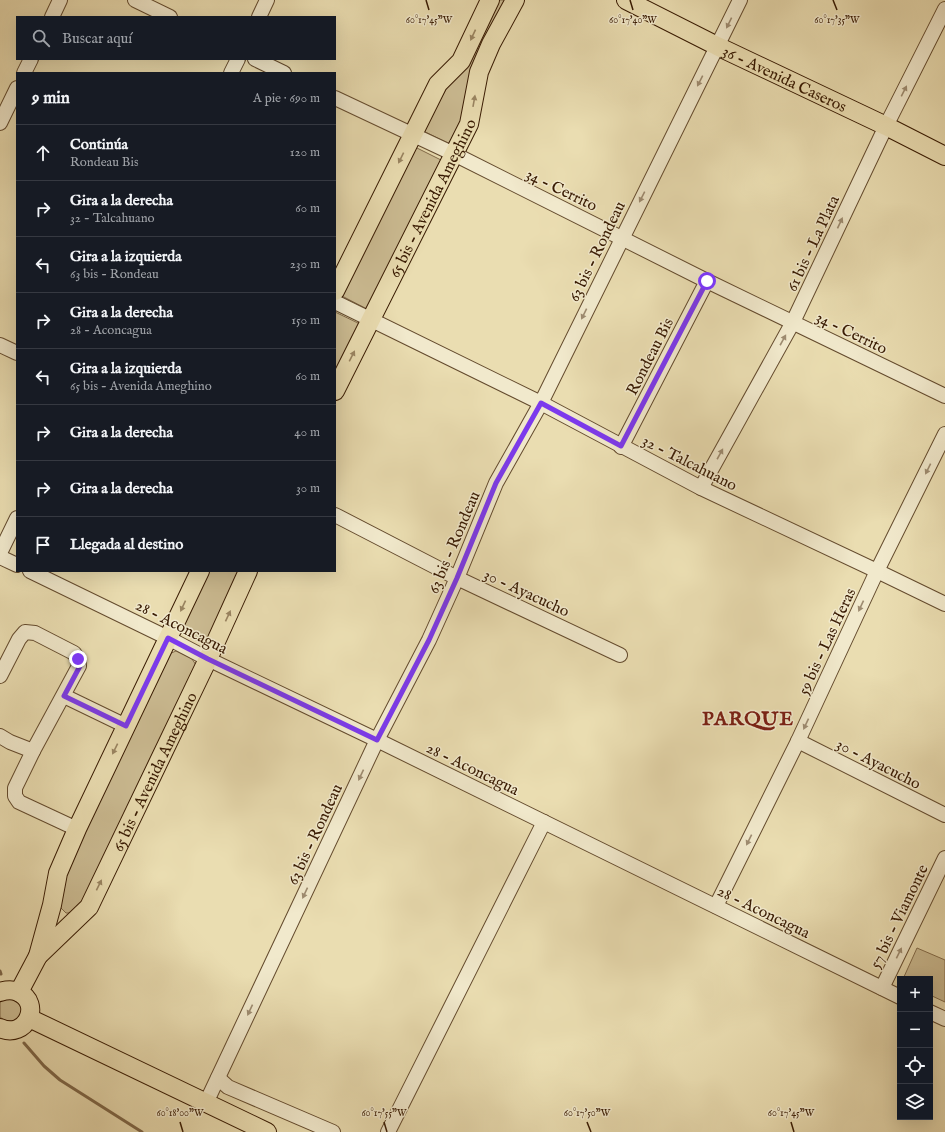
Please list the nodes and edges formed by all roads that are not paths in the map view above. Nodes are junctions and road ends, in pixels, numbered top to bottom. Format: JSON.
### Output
{"nodes":[{"id":1,"x":60,"y":0,"type":"edge"},
{"id":2,"x":135,"y":0,"type":"edge"},
{"id":3,"x":267,"y":0,"type":"edge"},
{"id":4,"x":490,"y":0,"type":"edge"},
{"id":5,"x":515,"y":0,"type":"edge"},
{"id":6,"x":626,"y":0,"type":"edge"},
{"id":7,"x":740,"y":0,"type":"edge"},
{"id":8,"x":945,"y":9,"type":"edge"},
{"id":9,"x":52,"y":16,"type":"edge"},
{"id":10,"x":168,"y":16,"type":"edge"},
{"id":11,"x":259,"y":16,"type":"edge"},
{"id":12,"x":717,"y":46,"type":"junction"},
{"id":13,"x":30,"y":60,"type":"edge"},
{"id":14,"x":238,"y":60,"type":"edge"},
{"id":15,"x":257,"y":60,"type":"edge"},
{"id":16,"x":24,"y":72,"type":"edge"},
{"id":17,"x":232,"y":72,"type":"edge"},
{"id":18,"x":282,"y":72,"type":"edge"},
{"id":19,"x":16,"y":90,"type":"edge"},
{"id":20,"x":336,"y":98,"type":"edge"},
{"id":21,"x":0,"y":123,"type":"edge"},
{"id":22,"x":886,"y":126,"type":"junction"},
{"id":23,"x":412,"y":135,"type":"junction"},
{"id":24,"x":454,"y":154,"type":"junction"},
{"id":25,"x":945,"y":156,"type":"edge"},
{"id":26,"x":622,"y":238,"type":"junction"},
{"id":27,"x":707,"y":281,"type":"junction"},
{"id":28,"x":336,"y":290,"type":"edge"},
{"id":29,"x":336,"y":303,"type":"edge"},
{"id":30,"x":370,"y":321,"type":"junction"},
{"id":31,"x":793,"y":322,"type":"junction"},
{"id":32,"x":0,"y":345,"type":"edge"},
{"id":33,"x":16,"y":353,"type":"edge"},
{"id":34,"x":336,"y":389,"type":"edge"},
{"id":35,"x":945,"y":396,"type":"edge"},
{"id":36,"x":541,"y":403,"type":"junction"},
{"id":37,"x":945,"y":434,"type":"edge"},
{"id":38,"x":621,"y":446,"type":"junction"},
{"id":39,"x":701,"y":488,"type":"junction"},
{"id":40,"x":336,"y":516,"type":"edge"},
{"id":41,"x":16,"y":520,"type":"edge"},
{"id":42,"x":0,"y":553,"type":"edge"},
{"id":43,"x":0,"y":557,"type":"edge"},
{"id":44,"x":16,"y":565,"type":"edge"},
{"id":45,"x":878,"y":571,"type":"junction"},
{"id":46,"x":32,"y":572,"type":"edge"},
{"id":47,"x":200,"y":572,"type":"edge"},
{"id":48,"x":248,"y":572,"type":"edge"},
{"id":49,"x":457,"y":578,"type":"junction"},
{"id":50,"x":945,"y":604,"type":"edge"},
{"id":51,"x":168,"y":638,"type":"junction"},
{"id":52,"x":620,"y":655,"type":"dead end"},
{"id":53,"x":208,"y":659,"type":"junction"},
{"id":54,"x":0,"y":676,"type":"edge"},
{"id":55,"x":64,"y":696,"type":"junction"},
{"id":56,"x":126,"y":726,"type":"junction"},
{"id":57,"x":0,"y":736,"type":"edge"},
{"id":58,"x":377,"y":740,"type":"junction"},
{"id":59,"x":798,"y":741,"type":"junction"},
{"id":60,"x":33,"y":751,"type":"junction"},
{"id":61,"x":945,"y":815,"type":"edge"},
{"id":62,"x":544,"y":822,"type":"junction"},
{"id":63,"x":77,"y":829,"type":"junction"},
{"id":64,"x":945,"y":858,"type":"edge"},
{"id":65,"x":54,"y":897,"type":"junction"},
{"id":66,"x":716,"y":906,"type":"junction"},
{"id":67,"x":85,"y":912,"type":"junction"},
{"id":68,"x":38,"y":956,"type":"junction"},
{"id":69,"x":882,"y":988,"type":"junction"},
{"id":70,"x":0,"y":992,"type":"edge"},
{"id":71,"x":19,"y":992,"type":"junction"},
{"id":72,"x":897,"y":996,"type":"edge"},
{"id":73,"x":933,"y":1013,"type":"edge"},
{"id":74,"x":29,"y":1018,"type":"junction"},
{"id":75,"x":945,"y":1019,"type":"edge"},
{"id":76,"x":0,"y":1030,"type":"edge"},
{"id":77,"x":218,"y":1078,"type":"junction"},
{"id":78,"x":206,"y":1103,"type":"junction"},
{"id":79,"x":267,"y":1132,"type":"edge"},
{"id":80,"x":333,"y":1132,"type":"edge"},
{"id":81,"x":388,"y":1132,"type":"edge"}],
"edges":[{"from":1,"to":9,"type":"street"},
{"from":2,"to":10,"type":"street"},
{"from":3,"to":11,"type":"street"},
{"from":4,"to":23,"type":"main road","one_way":true},
{"from":24,"to":5,"type":"main road","name":"65 bis - Avenida Ameghino","one_way":true},
{"from":6,"to":12,"type":"main road","name":"36 - Avenida Caseros"},
{"from":7,"to":12,"type":"street","name":"63 bis - Rondeau","one_way":true},
{"from":22,"to":8,"type":"street","name":"61 bis - La Plata","one_way":true},
{"from":12,"to":22,"type":"main road","name":"36 - Avenida Caseros"},
{"from":12,"to":26,"type":"street","name":"63 bis - Rondeau","one_way":true},
{"from":13,"to":16,"type":"street"},
{"from":14,"to":17,"type":"street"},
{"from":15,"to":18,"type":"street"},
{"from":19,"to":21,"type":"street"},
{"from":20,"to":23,"type":"street","name":"34 - Cerrito"},
{"from":22,"to":25,"type":"main road","name":"36 - Avenida Caseros"},
{"from":31,"to":22,"type":"street","name":"61 bis - La Plata","one_way":true},
{"from":23,"to":24,"type":"street","name":"34 - Cerrito"},
{"from":23,"to":28,"type":"main road","one_way":true},
{"from":24,"to":26,"type":"street","name":"34 - Cerrito"},
{"from":24,"to":30,"type":"main road","name":"65 bis - Avenida Ameghino"},
{"from":26,"to":27,"type":"street","name":"34 - Cerrito"},
{"from":26,"to":36,"type":"street","name":"63 bis - Rondeau","one_way":true},
{"from":27,"to":31,"type":"street","name":"34 - Cerrito"},
{"from":27,"to":38,"type":"street","name":"Rondeau Bis"},
{"from":29,"to":30,"type":"street","name":"32 - Talcahuano"},
{"from":34,"to":30,"type":"main road","name":"65 bis - Avenida Ameghino","one_way":true},
{"from":30,"to":36,"type":"street","name":"32 - Talcahuano"},
{"from":31,"to":35,"type":"street","name":"34 - Cerrito"},
{"from":39,"to":31,"type":"street","name":"61 bis - La Plata","one_way":true},
{"from":32,"to":33,"type":"street"},
{"from":36,"to":38,"type":"street","name":"32 - Talcahuano"},
{"from":36,"to":49,"type":"street","name":"63 bis - Rondeau"},
{"from":37,"to":45,"type":"street","name":"59 bis - Las Heras","one_way":true},
{"from":38,"to":39,"type":"street","name":"32 - Talcahuano"},
{"from":39,"to":45,"type":"street","name":"32 - Talcahuano"},
{"from":40,"to":49,"type":"street","name":"30 - Ayacucho"},
{"from":41,"to":42,"type":"street"},
{"from":43,"to":44,"type":"street"},
{"from":45,"to":50,"type":"street","name":"32 - Talcahuano"},
{"from":45,"to":59,"type":"street","name":"59 bis - Las Heras","one_way":true},
{"from":46,"to":51,"type":"street","name":"28 - Aconcagua"},
{"from":47,"to":51,"type":"main road","name":"65 bis - Avenida Ameghino","one_way":true},
{"from":53,"to":48,"type":"main road","name":"65 bis - Avenida Ameghino","one_way":true},
{"from":49,"to":52,"type":"street","name":"30 - Ayacucho"},
{"from":49,"to":58,"type":"street","name":"63 bis - Rondeau"},
{"from":51,"to":53,"type":"street","name":"28 - Aconcagua"},
{"from":51,"to":56,"type":"main road","name":"65 bis - Avenida Ameghino"},
{"from":53,"to":58,"type":"street","name":"28 - Aconcagua"},
{"from":67,"to":53,"type":"main road","name":"65 bis - Avenida Ameghino","one_way":true},
{"from":54,"to":55,"type":"street"},
{"from":55,"to":56,"type":"street"},
{"from":55,"to":60,"type":"street"},
{"from":56,"to":63,"type":"main road","name":"65 bis - Avenida Ameghino","one_way":true},
{"from":57,"to":60,"type":"street"},
{"from":58,"to":62,"type":"street","name":"28 - Aconcagua"},
{"from":58,"to":77,"type":"street","name":"63 bis - Rondeau","one_way":true},
{"from":59,"to":61,"type":"street","name":"30 - Ayacucho"},
{"from":59,"to":66,"type":"street","name":"59 bis - Las Heras","one_way":true},
{"from":60,"to":63,"type":"street"},
{"from":62,"to":66,"type":"street","name":"28 - Aconcagua"},
{"from":62,"to":81,"type":"street"},
{"from":63,"to":65,"type":"main road","name":"65 bis - Avenida Ameghino"},
{"from":69,"to":64,"type":"street","name":"57 bis - Viamonte","one_way":true},
{"from":65,"to":67,"type":"main road"},
{"from":65,"to":68,"type":"main road","name":"65 bis - Avenida Ameghino"},
{"from":66,"to":69,"type":"street","name":"28 - Aconcagua"},
{"from":67,"to":68,"type":"main road","name":"65 bis - Avenida Ameghino"},
{"from":68,"to":71,"type":"main road","name":"65 bis - Avenida Ameghino"},
{"from":69,"to":72,"type":"street","name":"28 - Aconcagua"},
{"from":70,"to":71,"type":"main road"},
{"from":71,"to":74,"type":"main road"},
{"from":73,"to":75,"type":"street"},
{"from":74,"to":76,"type":"main road"},
{"from":74,"to":78,"type":"main road"},
{"from":77,"to":78,"type":"street","name":"63 bis - Rondeau"},
{"from":77,"to":80,"type":"street"},
{"from":78,"to":79,"type":"main road"}]}
